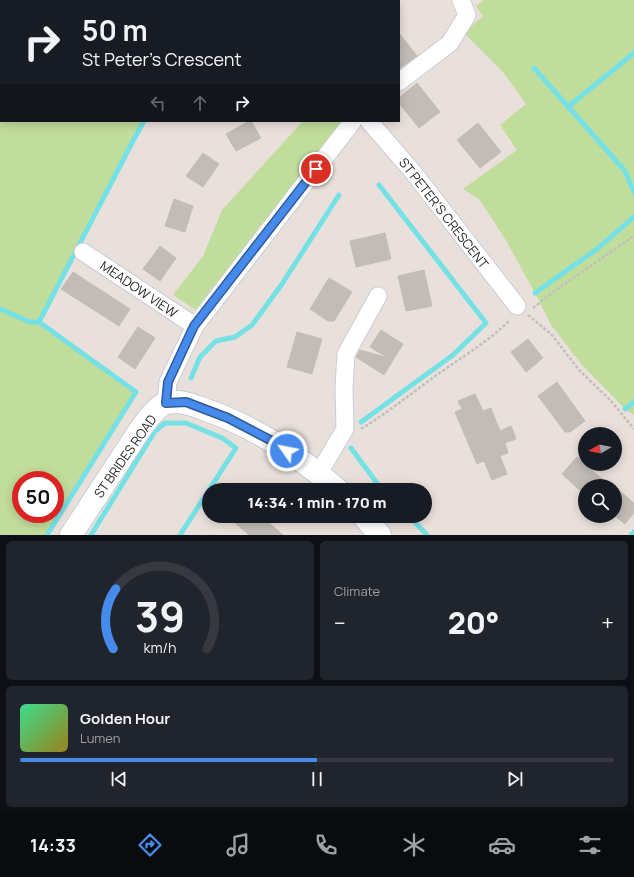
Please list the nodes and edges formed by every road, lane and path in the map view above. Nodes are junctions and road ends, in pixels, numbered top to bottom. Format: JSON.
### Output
{"nodes":[{"id":1,"x":461,"y":0,"type":"edge"},
{"id":2,"x":400,"y":81,"type":"edge"},
{"id":3,"x":352,"y":122,"type":"edge"},
{"id":4,"x":370,"y":122,"type":"edge"},
{"id":5,"x":634,"y":236,"type":"edge"},
{"id":6,"x":83,"y":252,"type":"dead end"},
{"id":7,"x":378,"y":296,"type":"dead end"},
{"id":8,"x":522,"y":310,"type":"junction"},
{"id":9,"x":194,"y":326,"type":"junction"},
{"id":10,"x":166,"y":403,"type":"junction"},
{"id":11,"x":634,"y":429,"type":"edge"},
{"id":12,"x":355,"y":432,"type":"dead end"},
{"id":13,"x":320,"y":473,"type":"junction"},
{"id":14,"x":331,"y":483,"type":"edge"},
{"id":15,"x":369,"y":523,"type":"edge"},
{"id":16,"x":70,"y":535,"type":"edge"},
{"id":17,"x":380,"y":535,"type":"edge"}],
"edges":[{"from":1,"to":2,"type":"street"},
{"from":3,"to":9,"type":"street"},
{"from":4,"to":8,"type":"street","name":"ST PETER'S CRESCENT"},
{"from":5,"to":8,"type":"path"},
{"from":6,"to":9,"type":"street","name":"MEADOW VIEW"},
{"from":7,"to":13,"type":"street"},
{"from":8,"to":11,"type":"path"},
{"from":8,"to":12,"type":"path"},
{"from":9,"to":10,"type":"street"},
{"from":10,"to":13,"type":"main road","name":"ST BRIDES ROAD"},
{"from":10,"to":16,"type":"main road","name":"ST BRIDES ROAD"},
{"from":13,"to":14,"type":"main road","name":"ST BRIDES ROAD"},
{"from":15,"to":17,"type":"main road"}]}
